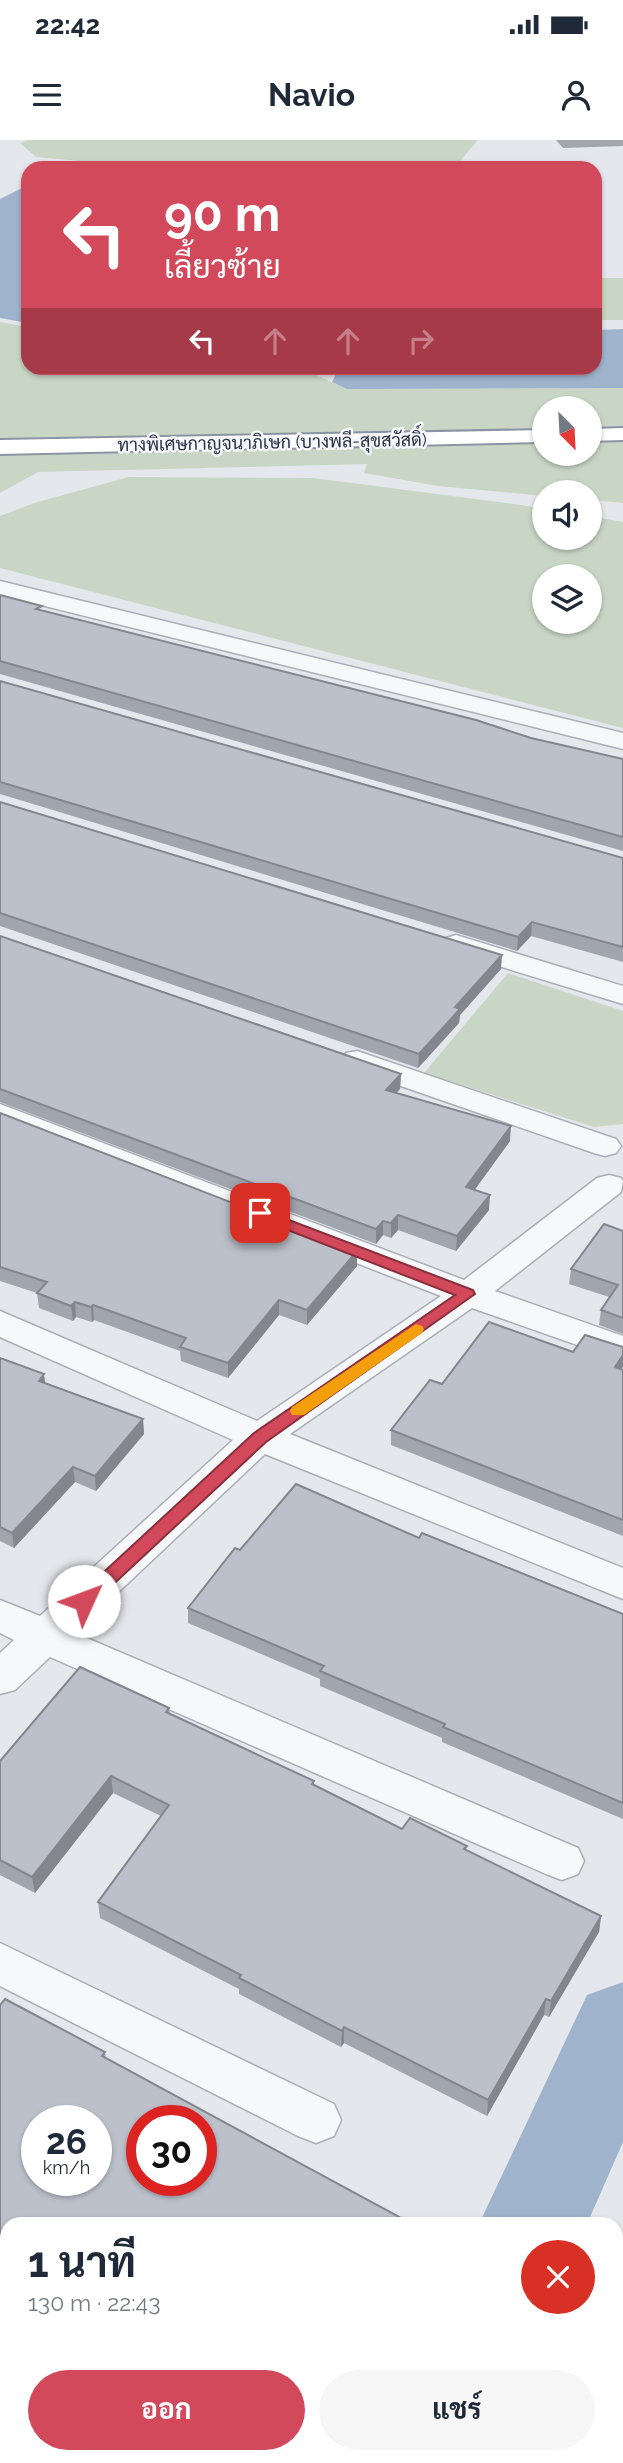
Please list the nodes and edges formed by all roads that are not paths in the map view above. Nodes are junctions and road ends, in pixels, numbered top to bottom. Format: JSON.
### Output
{"nodes":[{"id":1,"x":602,"y":414,"type":"edge"},
{"id":2,"x":623,"y":414,"type":"edge"},
{"id":3,"x":623,"y":434,"type":"edge"},
{"id":4,"x":602,"y":435,"type":"edge"},
{"id":5,"x":532,"y":436,"type":"edge"},
{"id":6,"x":0,"y":447,"type":"edge"},
{"id":7,"x":0,"y":588,"type":"edge"},
{"id":8,"x":623,"y":741,"type":"edge"},
{"id":9,"x":438,"y":938,"type":"edge"},
{"id":10,"x":623,"y":995,"type":"edge"},
{"id":11,"x":329,"y":1050,"type":"edge"},
{"id":12,"x":0,"y":1113,"type":"edge"},
{"id":13,"x":614,"y":1141,"type":"edge"},
{"id":14,"x":616,"y":1189,"type":"edge"},
{"id":15,"x":467,"y":1294,"type":"junction"},
{"id":16,"x":0,"y":1323,"type":"edge"},
{"id":17,"x":623,"y":1349,"type":"edge"},
{"id":18,"x":260,"y":1437,"type":"junction"},
{"id":19,"x":623,"y":1584,"type":"edge"},
{"id":20,"x":0,"y":1615,"type":"edge"},
{"id":21,"x":45,"y":1637,"type":"junction"},
{"id":22,"x":0,"y":1678,"type":"edge"},
{"id":23,"x":562,"y":1861,"type":"dead end"},
{"id":24,"x":0,"y":1963,"type":"edge"},
{"id":25,"x":316,"y":2120,"type":"dead end"}],
"edges":[{"from":1,"to":2,"type":"highway"},
{"from":3,"to":4,"type":"highway"},
{"from":5,"to":6,"type":"highway","name":"ทางพิเศษกาญจนาภิเษก (บางพลี-สุขสวัสดิ์)"},
{"from":7,"to":8,"type":"street"},
{"from":9,"to":10,"type":"street"},
{"from":11,"to":13,"type":"street"},
{"from":12,"to":15,"type":"street"},
{"from":13,"to":14,"type":"street"},
{"from":14,"to":15,"type":"street"},
{"from":15,"to":17,"type":"street"},
{"from":15,"to":18,"type":"street"},
{"from":16,"to":18,"type":"street"},
{"from":18,"to":19,"type":"street"},
{"from":18,"to":21,"type":"street"},
{"from":20,"to":21,"type":"street"},
{"from":21,"to":22,"type":"street"},
{"from":21,"to":23,"type":"street"},
{"from":24,"to":25,"type":"street"}]}
